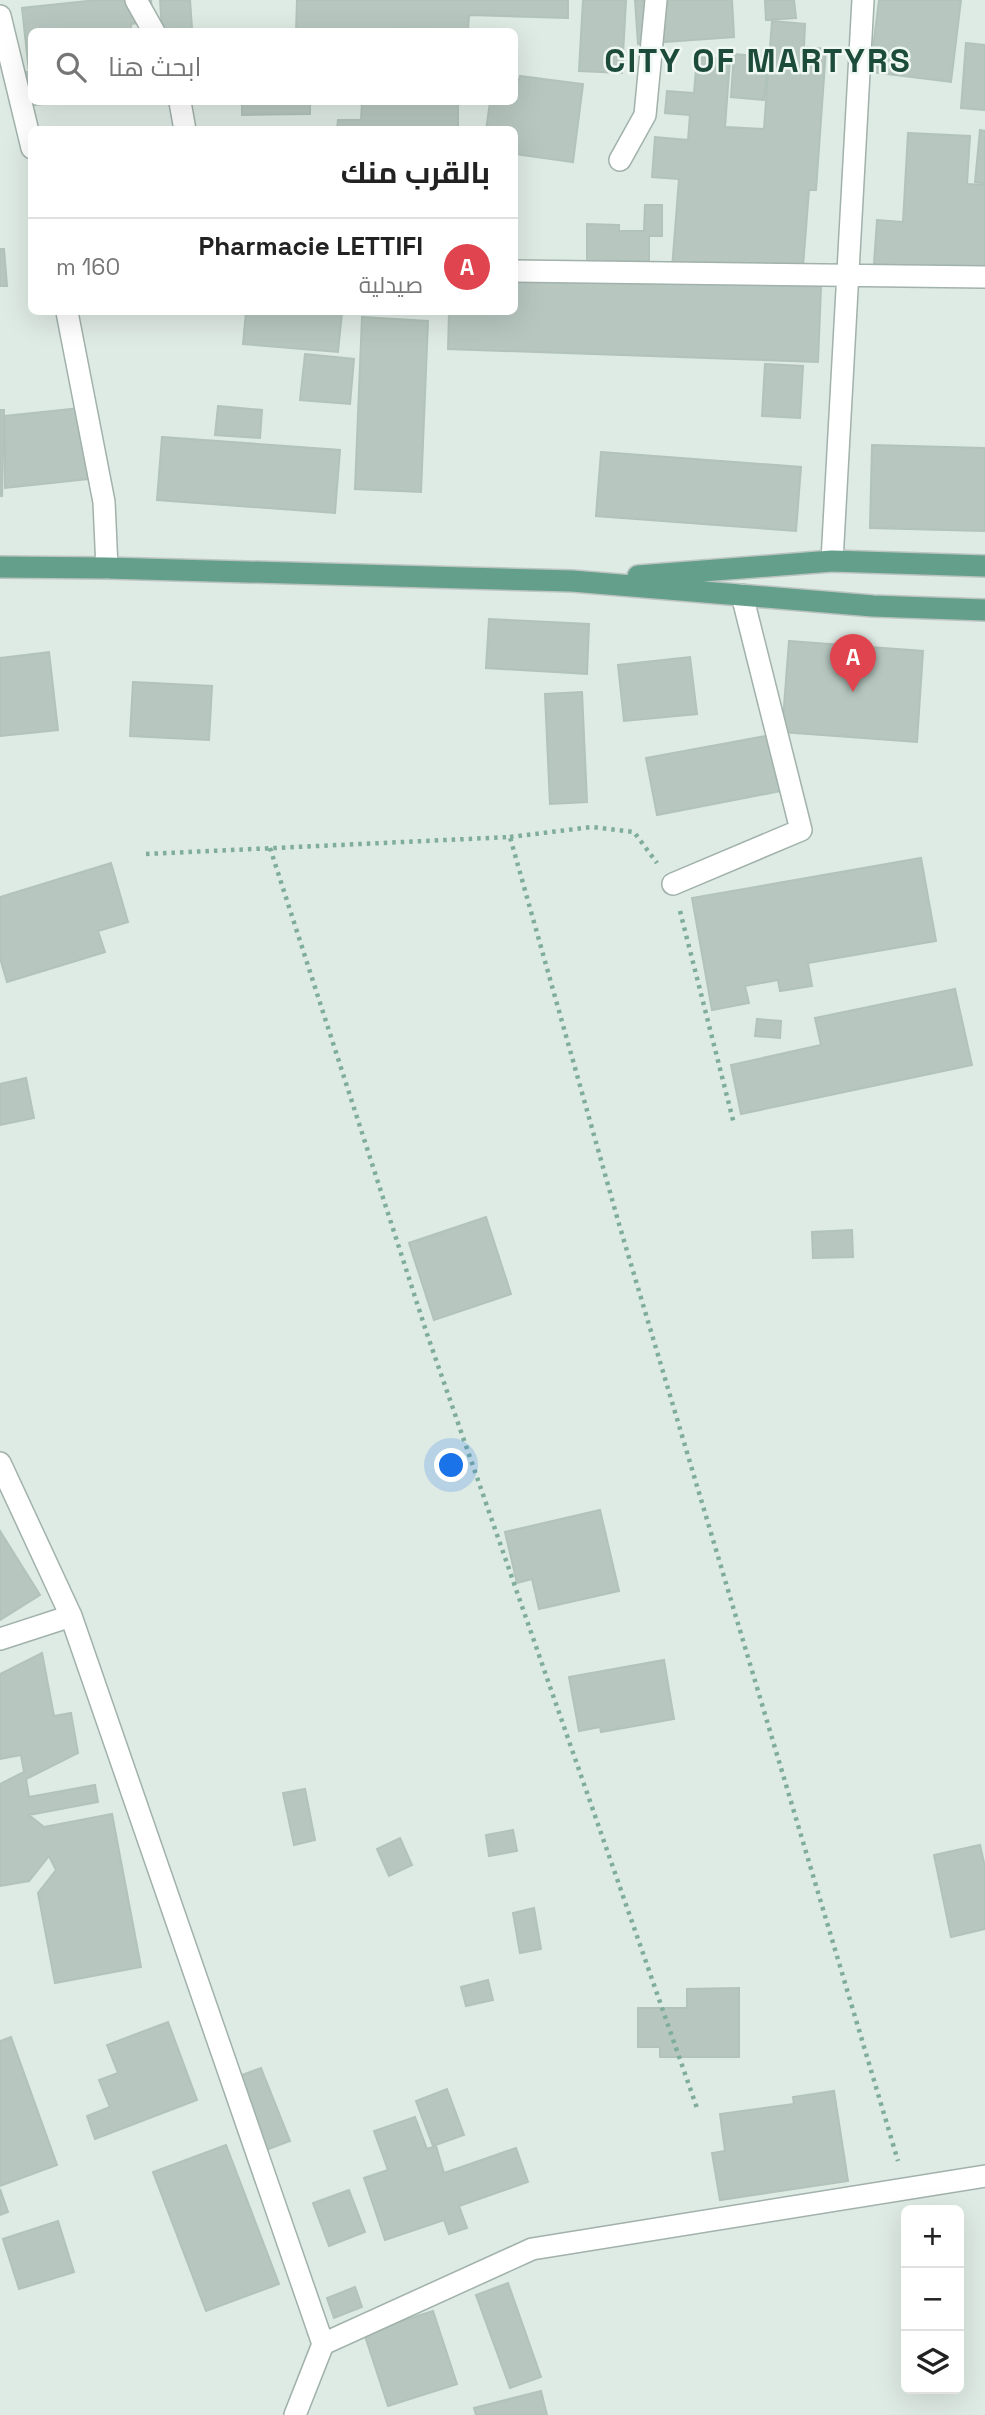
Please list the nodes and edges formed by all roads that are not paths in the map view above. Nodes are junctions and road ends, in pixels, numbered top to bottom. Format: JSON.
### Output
{"nodes":[{"id":1,"x":136,"y":0,"type":"edge"},
{"id":2,"x":656,"y":0,"type":"edge"},
{"id":3,"x":863,"y":0,"type":"edge"},
{"id":4,"x":0,"y":16,"type":"edge"},
{"id":5,"x":152,"y":28,"type":"edge"},
{"id":6,"x":181,"y":105,"type":"edge"},
{"id":7,"x":185,"y":126,"type":"edge"},
{"id":8,"x":28,"y":132,"type":"edge"},
{"id":9,"x":620,"y":160,"type":"dead end"},
{"id":10,"x":518,"y":271,"type":"edge"},
{"id":11,"x":848,"y":275,"type":"junction"},
{"id":12,"x":985,"y":277,"type":"edge"},
{"id":13,"x":68,"y":315,"type":"edge"},
{"id":14,"x":832,"y":561,"type":"junction"},
{"id":15,"x":985,"y":566,"type":"edge"},
{"id":16,"x":0,"y":567,"type":"edge"},
{"id":17,"x":107,"y":568,"type":"junction"},
{"id":18,"x":572,"y":581,"type":"junction"},
{"id":19,"x":742,"y":595,"type":"junction"},
{"id":20,"x":985,"y":610,"type":"edge"},
{"id":21,"x":673,"y":884,"type":"road end"},
{"id":22,"x":0,"y":1463,"type":"edge"},
{"id":23,"x":71,"y":1616,"type":"junction"},
{"id":24,"x":0,"y":1639,"type":"edge"},
{"id":25,"x":985,"y":2176,"type":"edge"},
{"id":26,"x":323,"y":2344,"type":"junction"},
{"id":27,"x":295,"y":2415,"type":"edge"}],
"edges":[{"from":1,"to":5,"type":"street"},
{"from":2,"to":9,"type":"street"},
{"from":3,"to":11,"type":"street"},
{"from":4,"to":8,"type":"street"},
{"from":6,"to":7,"type":"street"},
{"from":10,"to":11,"type":"street"},
{"from":11,"to":12,"type":"street"},
{"from":11,"to":14,"type":"street"},
{"from":13,"to":17,"type":"street"},
{"from":14,"to":15,"type":"main road"},
{"from":14,"to":18,"type":"main road"},
{"from":16,"to":17,"type":"main road"},
{"from":17,"to":18,"type":"main road"},
{"from":18,"to":19,"type":"main road"},
{"from":19,"to":20,"type":"main road"},
{"from":19,"to":21,"type":"street"},
{"from":22,"to":23,"type":"street"},
{"from":23,"to":24,"type":"street"},
{"from":23,"to":26,"type":"street"},
{"from":25,"to":26,"type":"street"},
{"from":26,"to":27,"type":"street"}]}
